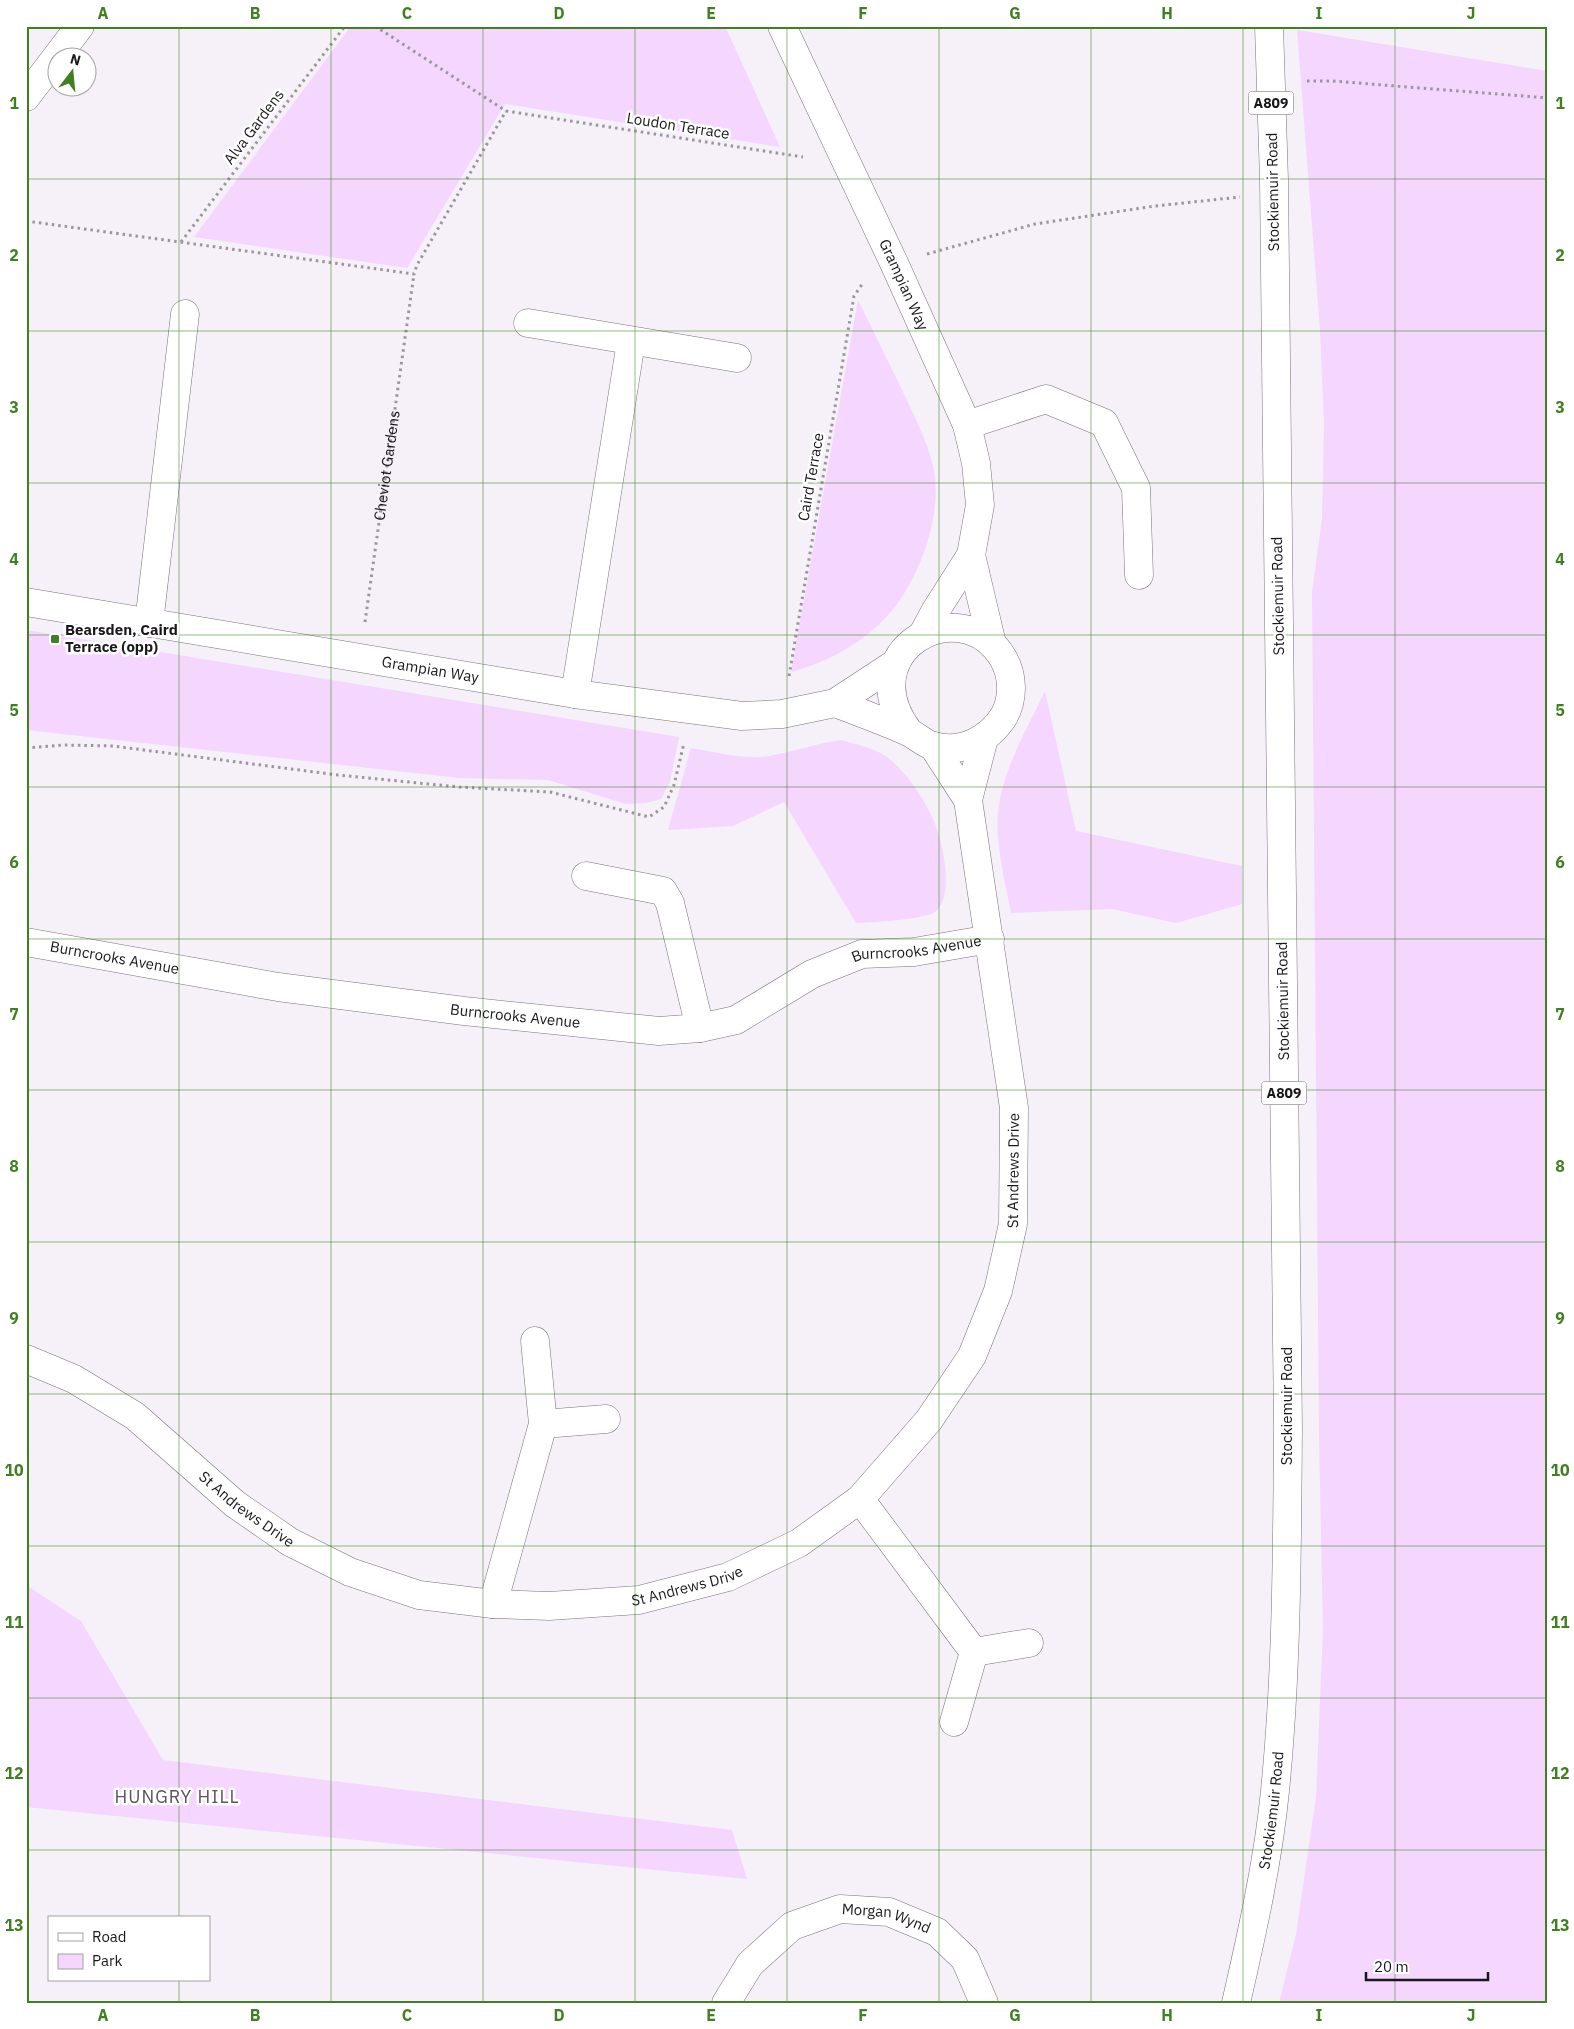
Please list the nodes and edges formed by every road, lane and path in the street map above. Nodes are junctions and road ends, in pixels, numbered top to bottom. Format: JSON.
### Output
{"nodes":[{"id":1,"x":80,"y":26,"type":"edge"},
{"id":2,"x":345,"y":26,"type":"edge"},
{"id":3,"x":375,"y":26,"type":"edge"},
{"id":4,"x":782,"y":26,"type":"edge"},
{"id":5,"x":1269,"y":26,"type":"edge"},
{"id":6,"x":1300,"y":81,"type":"dead end"},
{"id":7,"x":26,"y":97,"type":"edge"},
{"id":8,"x":1548,"y":98,"type":"edge"},
{"id":9,"x":506,"y":111,"type":"junction"},
{"id":10,"x":847,"y":164,"type":"junction"},
{"id":11,"x":1244,"y":196,"type":"dead end"},
{"id":12,"x":26,"y":221,"type":"edge"},
{"id":13,"x":181,"y":242,"type":"junction"},
{"id":14,"x":894,"y":263,"type":"junction"},
{"id":15,"x":414,"y":274,"type":"junction"},
{"id":16,"x":185,"y":314,"type":"dead end"},
{"id":17,"x":528,"y":324,"type":"dead end"},
{"id":18,"x":631,"y":342,"type":"junction"},
{"id":19,"x":737,"y":358,"type":"dead end"},
{"id":20,"x":968,"y":425,"type":"junction"},
{"id":21,"x":971,"y":555,"type":"junction"},
{"id":22,"x":1138,"y":575,"type":"dead end"},
{"id":23,"x":26,"y":602,"type":"edge"},
{"id":24,"x":149,"y":623,"type":"junction"},
{"id":25,"x":923,"y":634,"type":"junction"},
{"id":26,"x":992,"y":644,"type":"junction"},
{"id":27,"x":360,"y":658,"type":"junction"},
{"id":28,"x":896,"y":663,"type":"junction"},
{"id":29,"x":575,"y":694,"type":"junction"},
{"id":30,"x":835,"y":703,"type":"junction"},
{"id":31,"x":692,"y":709,"type":"junction"},
{"id":32,"x":782,"y":714,"type":"junction"},
{"id":33,"x":909,"y":732,"type":"junction"},
{"id":34,"x":984,"y":738,"type":"junction"},
{"id":35,"x":933,"y":746,"type":"junction"},
{"id":36,"x":26,"y":748,"type":"edge"},
{"id":37,"x":968,"y":800,"type":"junction"},
{"id":38,"x":586,"y":876,"type":"dead end"},
{"id":39,"x":990,"y":939,"type":"junction"},
{"id":40,"x":26,"y":942,"type":"edge"},
{"id":41,"x":700,"y":1028,"type":"junction"},
{"id":42,"x":535,"y":1341,"type":"dead end"},
{"id":43,"x":26,"y":1359,"type":"edge"},
{"id":44,"x":606,"y":1419,"type":"dead end"},
{"id":45,"x":543,"y":1424,"type":"junction"},
{"id":46,"x":860,"y":1498,"type":"junction"},
{"id":47,"x":493,"y":1604,"type":"junction"},
{"id":48,"x":1030,"y":1643,"type":"dead end"},
{"id":49,"x":974,"y":1652,"type":"junction"},
{"id":50,"x":954,"y":1722,"type":"dead end"},
{"id":51,"x":726,"y":2003,"type":"edge"},
{"id":52,"x":984,"y":2003,"type":"edge"},
{"id":53,"x":1236,"y":2003,"type":"edge"}],
"edges":[{"from":1,"to":7,"type":"street"},
{"from":2,"to":13,"type":"path","name":"Alva Gardens"},
{"from":3,"to":9,"type":"path"},
{"from":4,"to":10,"type":"street","name":"Grampian Way"},
{"from":5,"to":53,"type":"street","name":"Stockiemuir Road","number":"A809"},
{"from":6,"to":8,"type":"path"},
{"from":9,"to":10,"type":"path","name":"Loudon Terrace"},
{"from":9,"to":15,"type":"path","name":"Cheviot Gardens"},
{"from":10,"to":14,"type":"street","name":"Grampian Way"},
{"from":11,"to":14,"type":"path","name":"Caird Terrace"},
{"from":12,"to":13,"type":"path"},
{"from":13,"to":15,"type":"path"},
{"from":14,"to":20,"type":"street","name":"Grampian Way"},
{"from":14,"to":32,"type":"path","name":"Caird Terrace"},
{"from":15,"to":27,"type":"path","name":"Cheviot Gardens"},
{"from":16,"to":24,"type":"street"},
{"from":17,"to":18,"type":"street"},
{"from":18,"to":19,"type":"street"},
{"from":18,"to":29,"type":"street"},
{"from":20,"to":21,"type":"street","name":"Grampian Way"},
{"from":20,"to":22,"type":"street"},
{"from":21,"to":25,"type":"street","name":"Grampian Way"},
{"from":21,"to":26,"type":"street","name":"Grampian Way"},
{"from":23,"to":24,"type":"street","name":"Grampian Way"},
{"from":24,"to":27,"type":"street","name":"Grampian Way"},
{"from":25,"to":26,"type":"street","name":"Grampian Way"},
{"from":25,"to":28,"type":"street","name":"Grampian Way"},
{"from":26,"to":34,"type":"street","name":"Grampian Way"},
{"from":27,"to":29,"type":"street","name":"Grampian Way"},
{"from":28,"to":30,"type":"street","name":"Grampian Way"},
{"from":28,"to":33,"type":"street","name":"Grampian Way"},
{"from":29,"to":31,"type":"street","name":"Grampian Way"},
{"from":30,"to":32,"type":"street","name":"Grampian Way"},
{"from":30,"to":33,"type":"street","name":"Grampian Way"},
{"from":31,"to":32,"type":"street","name":"Grampian Way"},
{"from":31,"to":36,"type":"path"},
{"from":33,"to":35,"type":"street","name":"Grampian Way"},
{"from":34,"to":35,"type":"street","name":"Grampian Way"},
{"from":34,"to":37,"type":"street","name":"St Andrews Drive"},
{"from":35,"to":37,"type":"street","name":"St Andrews Drive"},
{"from":37,"to":39,"type":"street","name":"St Andrews Drive"},
{"from":38,"to":41,"type":"street"},
{"from":39,"to":41,"type":"street","name":"Burncrooks Avenue"},
{"from":39,"to":46,"type":"street","name":"St Andrews Drive"},
{"from":40,"to":41,"type":"street","name":"Burncrooks Avenue"},
{"from":42,"to":45,"type":"street"},
{"from":43,"to":47,"type":"street","name":"St Andrews Drive"},
{"from":44,"to":45,"type":"street"},
{"from":45,"to":47,"type":"street"},
{"from":46,"to":47,"type":"street","name":"St Andrews Drive"},
{"from":46,"to":49,"type":"street"},
{"from":48,"to":49,"type":"street"},
{"from":49,"to":50,"type":"street"},
{"from":51,"to":52,"type":"street","name":"Morgan Wynd"}]}
